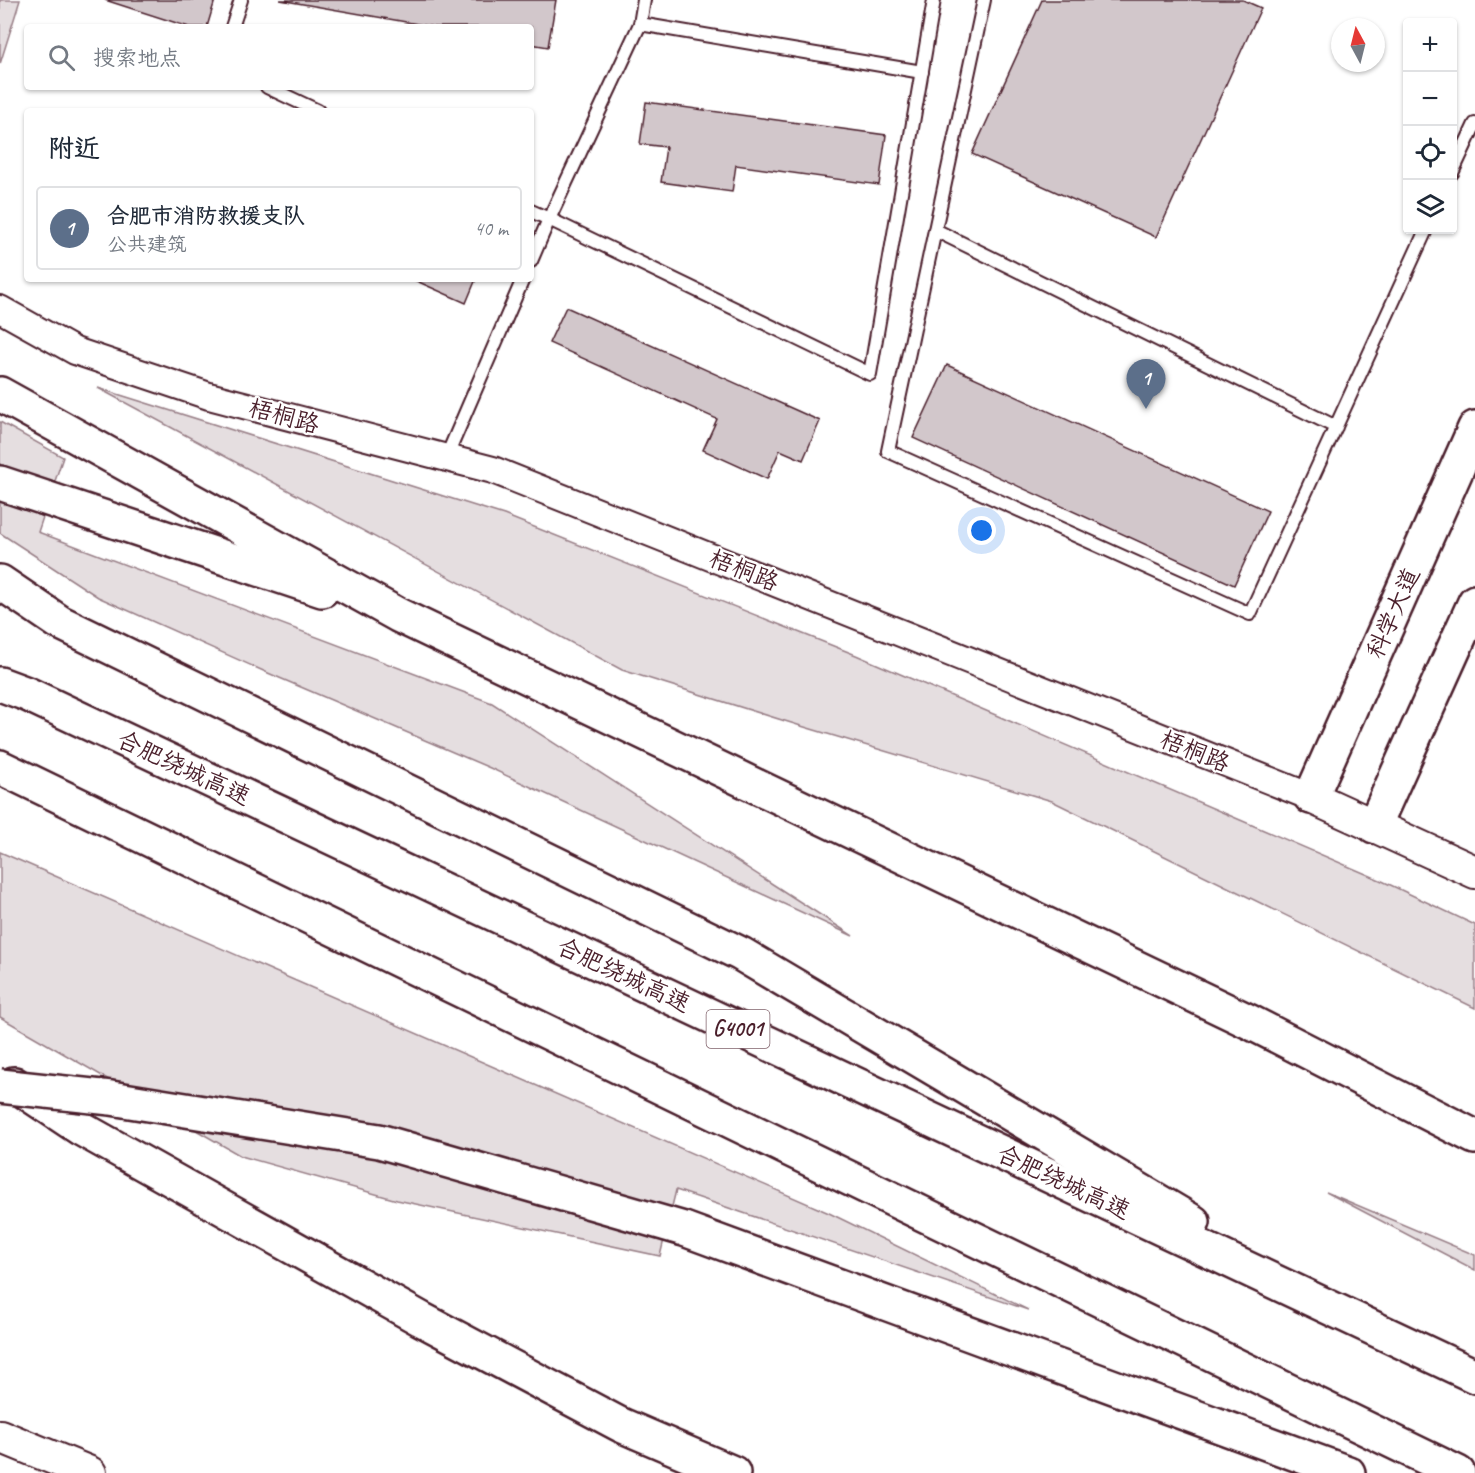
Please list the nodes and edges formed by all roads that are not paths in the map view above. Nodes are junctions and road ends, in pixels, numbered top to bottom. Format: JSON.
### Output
{"nodes":[{"id":1,"x":241,"y":0,"type":"edge"},
{"id":2,"x":644,"y":0,"type":"edge"},
{"id":3,"x":934,"y":0,"type":"edge"},
{"id":4,"x":984,"y":0,"type":"edge"},
{"id":5,"x":233,"y":24,"type":"edge"},
{"id":6,"x":640,"y":24,"type":"junction"},
{"id":7,"x":922,"y":72,"type":"junction"},
{"id":8,"x":273,"y":90,"type":"edge"},
{"id":9,"x":312,"y":108,"type":"edge"},
{"id":10,"x":1475,"y":124,"type":"edge"},
{"id":11,"x":1457,"y":162,"type":"edge"},
{"id":12,"x":534,"y":212,"type":"edge"},
{"id":13,"x":549,"y":219,"type":"junction"},
{"id":14,"x":935,"y":230,"type":"junction"},
{"id":15,"x":1424,"y":234,"type":"edge"},
{"id":16,"x":534,"y":254,"type":"edge"},
{"id":17,"x":522,"y":282,"type":"edge"},
{"id":18,"x":0,"y":309,"type":"edge"},
{"id":19,"x":0,"y":394,"type":"edge"},
{"id":20,"x":1336,"y":427,"type":"junction"},
{"id":21,"x":1475,"y":428,"type":"edge"},
{"id":22,"x":446,"y":458,"type":"junction"},
{"id":23,"x":0,"y":483,"type":"edge"},
{"id":24,"x":0,"y":582,"type":"edge"},
{"id":25,"x":1475,"y":602,"type":"edge"},
{"id":26,"x":398,"y":615,"type":"junction"},
{"id":27,"x":0,"y":684,"type":"edge"},
{"id":28,"x":0,"y":767,"type":"edge"},
{"id":29,"x":1311,"y":797,"type":"junction"},
{"id":30,"x":1374,"y":826,"type":"junction"},
{"id":31,"x":1475,"y":873,"type":"edge"},
{"id":32,"x":0,"y":1075,"type":"edge"},
{"id":33,"x":0,"y":1086,"type":"edge"},
{"id":34,"x":0,"y":1092,"type":"edge"},
{"id":35,"x":80,"y":1128,"type":"junction"},
{"id":36,"x":1475,"y":1137,"type":"edge"},
{"id":37,"x":1359,"y":1322,"type":"junction"},
{"id":38,"x":1475,"y":1376,"type":"edge"},
{"id":39,"x":0,"y":1436,"type":"edge"},
{"id":40,"x":90,"y":1473,"type":"edge"},
{"id":41,"x":733,"y":1473,"type":"edge"},
{"id":42,"x":1348,"y":1473,"type":"edge"},
{"id":43,"x":1458,"y":1473,"type":"edge"}],
"edges":[{"from":1,"to":5,"type":"lane"},
{"from":2,"to":6,"type":"lane"},
{"from":3,"to":7,"type":"lane"},
{"from":4,"to":14,"type":"lane"},
{"from":6,"to":7,"type":"lane"},
{"from":6,"to":13,"type":"lane"},
{"from":7,"to":13,"type":"lane"},
{"from":8,"to":9,"type":"lane"},
{"from":10,"to":11,"type":"lane"},
{"from":12,"to":13,"type":"lane"},
{"from":13,"to":16,"type":"lane"},
{"from":14,"to":20,"type":"lane"},
{"from":14,"to":20,"type":"lane"},
{"from":15,"to":20,"type":"lane"},
{"from":17,"to":22,"type":"lane"},
{"from":18,"to":22,"type":"street","name":"梧桐路"},
{"from":19,"to":26,"type":"main road"},
{"from":21,"to":29,"type":"main road","name":"科学大道"},
{"from":22,"to":29,"type":"street","name":"梧桐路"},
{"from":23,"to":26,"type":"main road"},
{"from":24,"to":37,"type":"main road"},
{"from":25,"to":30,"type":"main road"},
{"from":26,"to":36,"type":"main road"},
{"from":27,"to":37,"type":"main road","name":"合肥绕城高速","number":"G4001"},
{"from":28,"to":43,"type":"main road"},
{"from":29,"to":30,"type":"street","name":"梧桐路"},
{"from":30,"to":31,"type":"street","name":"梧桐路"},
{"from":32,"to":35,"type":"main road"},
{"from":33,"to":42,"type":"main road","bridge":true},
{"from":34,"to":35,"type":"main road"},
{"from":35,"to":41,"type":"main road"},
{"from":37,"to":38,"type":"main road","name":"合肥绕城高速","number":"G4001"},
{"from":39,"to":40,"type":"street"}]}
